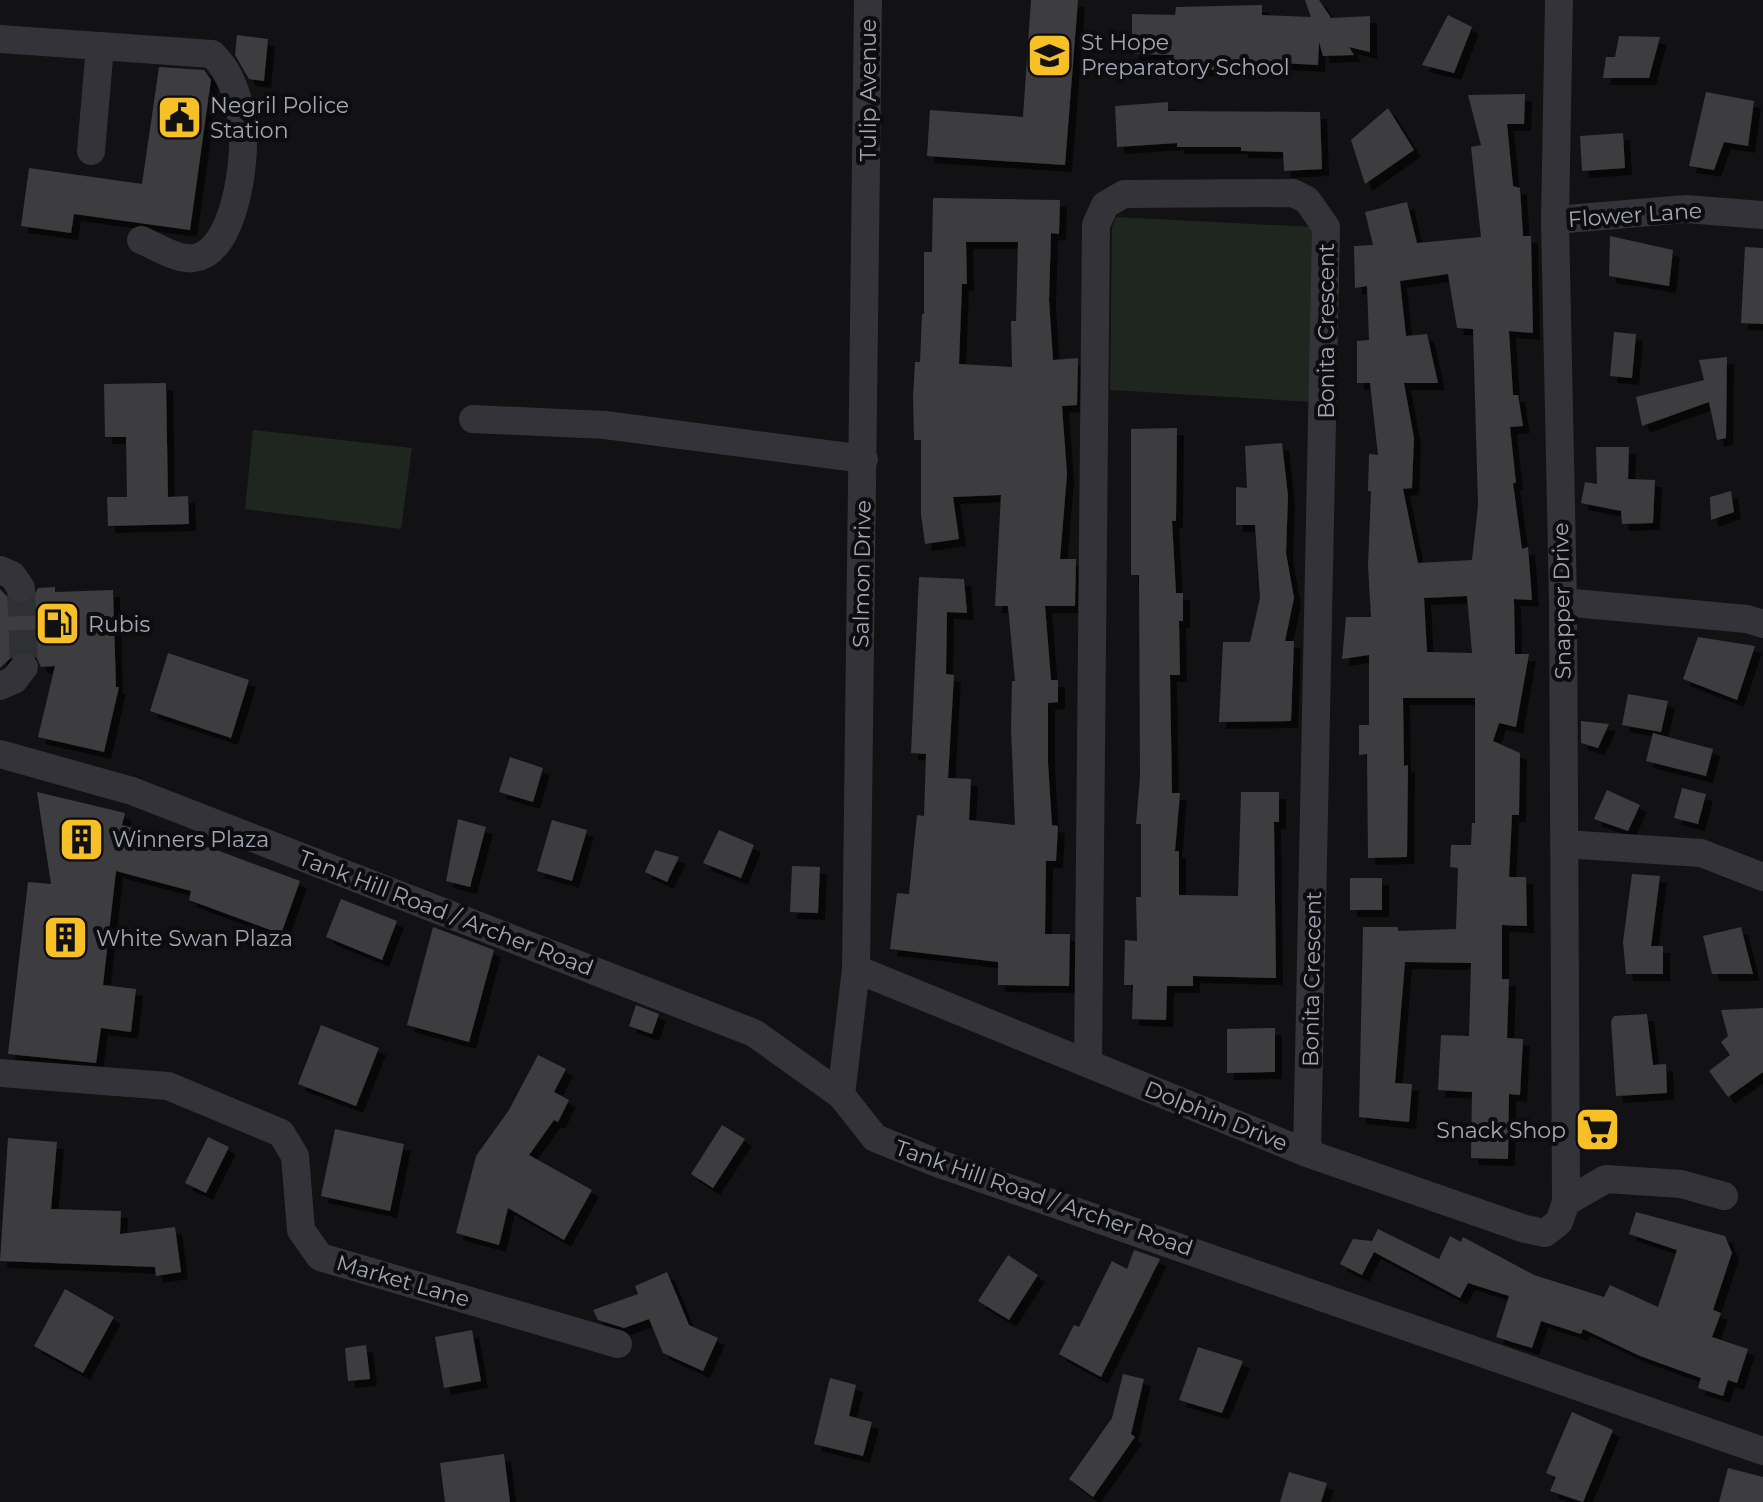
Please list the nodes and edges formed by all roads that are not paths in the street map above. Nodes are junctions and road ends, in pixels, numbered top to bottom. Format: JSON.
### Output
{"nodes":[{"id":1,"x":868,"y":0,"type":"edge"},
{"id":2,"x":1559,"y":0,"type":"edge"},
{"id":3,"x":0,"y":39,"type":"edge"},
{"id":4,"x":100,"y":47,"type":"junction"},
{"id":5,"x":91,"y":151,"type":"dead end"},
{"id":6,"x":868,"y":180,"type":"joint"},
{"id":7,"x":1763,"y":215,"type":"edge"},
{"id":8,"x":1555,"y":220,"type":"junction"},
{"id":9,"x":141,"y":240,"type":"dead end"},
{"id":10,"x":473,"y":419,"type":"dead end"},
{"id":11,"x":864,"y":459,"type":"junction"},
{"id":12,"x":1563,"y":602,"type":"junction"},
{"id":13,"x":1763,"y":624,"type":"edge"},
{"id":14,"x":24,"y":667,"type":"dead end"},
{"id":15,"x":0,"y":686,"type":"edge"},
{"id":16,"x":0,"y":754,"type":"edge"},
{"id":17,"x":1564,"y":844,"type":"junction"},
{"id":18,"x":1763,"y":877,"type":"edge"},
{"id":19,"x":856,"y":969,"type":"junction"},
{"id":20,"x":1088,"y":1064,"type":"junction"},
{"id":21,"x":0,"y":1073,"type":"edge"},
{"id":22,"x":841,"y":1095,"type":"junction"},
{"id":23,"x":1307,"y":1153,"type":"junction"},
{"id":24,"x":1724,"y":1196,"type":"dead end"},
{"id":25,"x":1566,"y":1202,"type":"junction"},
{"id":26,"x":618,"y":1344,"type":"dead end"},
{"id":27,"x":1763,"y":1451,"type":"edge"}],
"edges":[{"from":1,"to":6,"type":"street","name":"Tulip Avenue"},
{"from":2,"to":8,"type":"street","name":"Snapper Drive"},
{"from":3,"to":4,"type":"street"},
{"from":4,"to":5,"type":"street"},
{"from":4,"to":9,"type":"street"},
{"from":6,"to":11,"type":"street","name":"Salmon Drive"},
{"from":7,"to":8,"type":"street","name":"Flower Lane"},
{"from":8,"to":12,"type":"street","name":"Snapper Drive"},
{"from":10,"to":11,"type":"street"},
{"from":11,"to":19,"type":"street","name":"Salmon Drive"},
{"from":12,"to":13,"type":"street"},
{"from":12,"to":17,"type":"street","name":"Snapper Drive"},
{"from":14,"to":15,"type":"street"},
{"from":16,"to":22,"type":"street","name":"Tank Hill Road / Archer Road"},
{"from":17,"to":18,"type":"street"},
{"from":17,"to":25,"type":"street","name":"Snapper Drive"},
{"from":19,"to":20,"type":"street","name":"Dolphin Drive"},
{"from":19,"to":22,"type":"street","name":"Salmon Drive"},
{"from":20,"to":23,"type":"street","name":"Dolphin Drive"},
{"from":20,"to":23,"type":"street","name":"Bonita Crescent"},
{"from":21,"to":26,"type":"street","name":"Market Lane"},
{"from":22,"to":27,"type":"street","name":"Tank Hill Road / Archer Road"},
{"from":23,"to":25,"type":"street","name":"Dolphin Drive"},
{"from":24,"to":25,"type":"street"}]}
